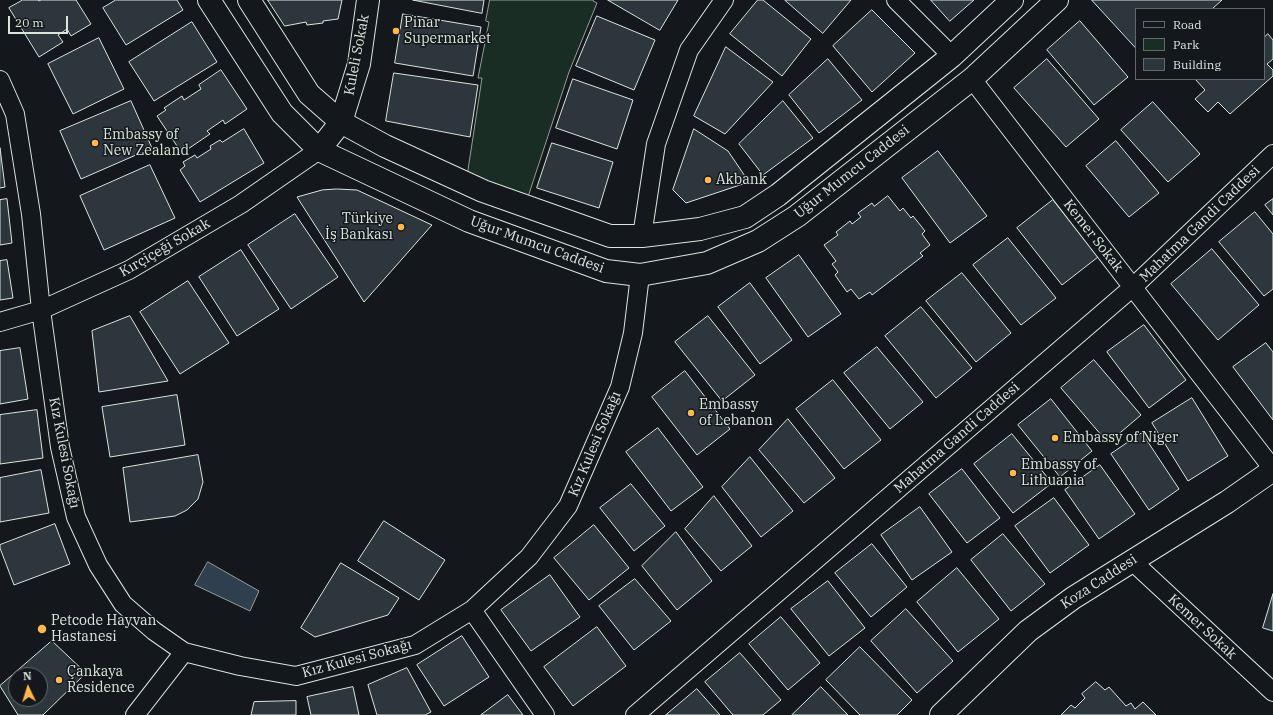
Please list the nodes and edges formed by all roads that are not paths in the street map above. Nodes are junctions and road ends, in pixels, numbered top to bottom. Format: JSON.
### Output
{"nodes":[{"id":1,"x":209,"y":0,"type":"edge"},
{"id":2,"x":249,"y":0,"type":"edge"},
{"id":3,"x":368,"y":0,"type":"edge"},
{"id":4,"x":724,"y":0,"type":"edge"},
{"id":5,"x":896,"y":0,"type":"edge"},
{"id":6,"x":1012,"y":0,"type":"edge"},
{"id":7,"x":1057,"y":0,"type":"edge"},
{"id":8,"x":952,"y":56,"type":"junction"},
{"id":9,"x":972,"y":79,"type":"junction"},
{"id":10,"x":0,"y":80,"type":"edge"},
{"id":11,"x":341,"y":122,"type":"junction"},
{"id":12,"x":319,"y":150,"type":"junction"},
{"id":13,"x":1273,"y":154,"type":"edge"},
{"id":14,"x":642,"y":236,"type":"junction"},
{"id":15,"x":640,"y":275,"type":"junction"},
{"id":16,"x":1133,"y":288,"type":"junction"},
{"id":17,"x":41,"y":310,"type":"junction"},
{"id":18,"x":0,"y":322,"type":"edge"},
{"id":19,"x":1273,"y":469,"type":"edge"},
{"id":20,"x":1132,"y":561,"type":"junction"},
{"id":21,"x":472,"y":610,"type":"junction"},
{"id":22,"x":184,"y":652,"type":"junction"},
{"id":23,"x":1273,"y":692,"type":"edge"},
{"id":24,"x":135,"y":715,"type":"edge"},
{"id":25,"x":545,"y":715,"type":"edge"},
{"id":26,"x":635,"y":715,"type":"edge"},
{"id":27,"x":941,"y":715,"type":"edge"}],
"edges":[{"from":1,"to":12,"type":"main road","name":"Uğur Mumcu Caddesi"},
{"from":2,"to":11,"type":"main road","name":"Uğur Mumcu Caddesi"},
{"from":3,"to":11,"type":"main road","name":"Kuleli Sokak"},
{"from":4,"to":14,"type":"street"},
{"from":5,"to":8,"type":"street"},
{"from":6,"to":8,"type":"main road","name":"Uğur Mumcu Caddesi"},
{"from":7,"to":9,"type":"main road","name":"Uğur Mumcu Caddesi"},
{"from":8,"to":9,"type":"main road"},
{"from":8,"to":14,"type":"main road","name":"Uğur Mumcu Caddesi"},
{"from":9,"to":15,"type":"main road","name":"Uğur Mumcu Caddesi"},
{"from":9,"to":16,"type":"street","name":"Kemer Sokak"},
{"from":10,"to":17,"type":"street","name":"Kız Kulesi Sokağı"},
{"from":11,"to":12,"type":"main road","name":"Kuleli Sokak"},
{"from":11,"to":14,"type":"main road","name":"Uğur Mumcu Caddesi"},
{"from":12,"to":15,"type":"main road","name":"Uğur Mumcu Caddesi"},
{"from":12,"to":17,"type":"street","name":"Kırçiçeği Sokak"},
{"from":13,"to":16,"type":"street","name":"Mahatma Gandi Caddesi"},
{"from":15,"to":21,"type":"street","name":"Kız Kulesi Sokağı"},
{"from":16,"to":19,"type":"street","name":"Kemer Sokak"},
{"from":16,"to":26,"type":"street","name":"Mahatma Gandi Caddesi"},
{"from":17,"to":18,"type":"street","name":"Kırçiçeği Sokak"},
{"from":17,"to":22,"type":"street","name":"Kız Kulesi Sokağı"},
{"from":19,"to":20,"type":"main road","name":"Koza Caddesi"},
{"from":20,"to":23,"type":"street","name":"Kemer Sokak"},
{"from":20,"to":27,"type":"main road","name":"Koza Caddesi"},
{"from":21,"to":22,"type":"street","name":"Kız Kulesi Sokağı"},
{"from":21,"to":25,"type":"street"},
{"from":22,"to":24,"type":"street"}]}
